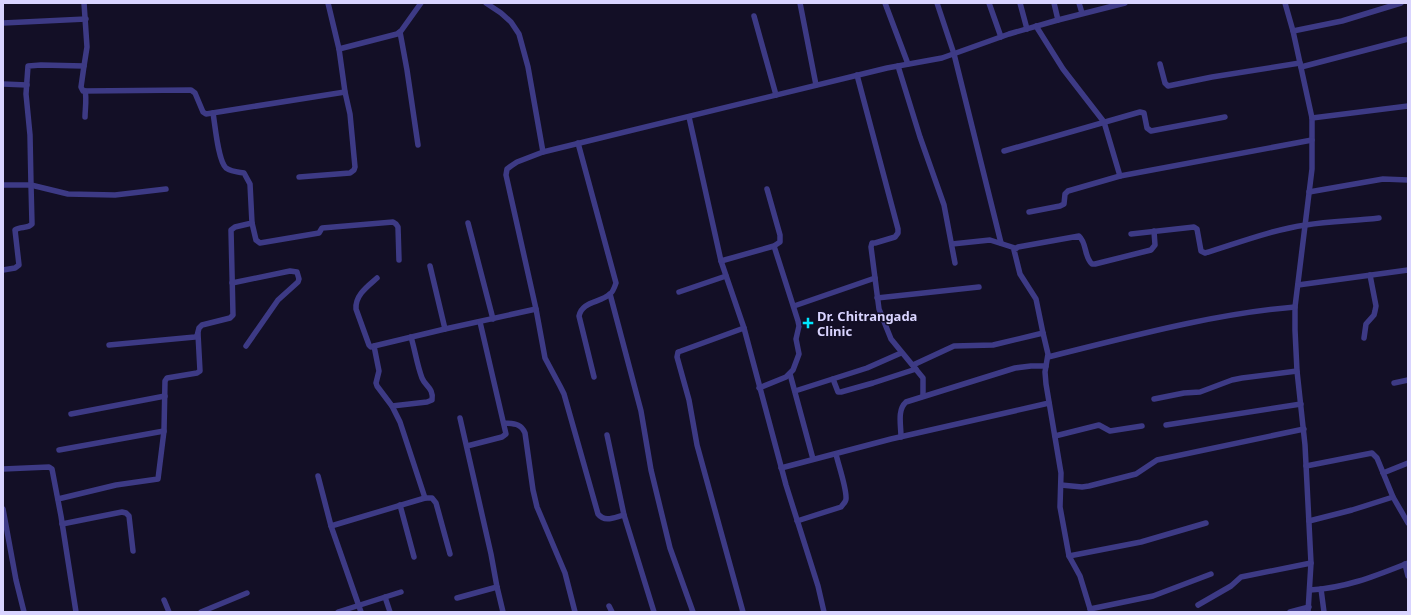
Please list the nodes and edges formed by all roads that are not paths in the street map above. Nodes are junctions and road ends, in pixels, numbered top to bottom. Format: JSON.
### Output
{"nodes":[{"id":1,"x":84,"y":3,"type":"edge"},
{"id":2,"x":328,"y":3,"type":"edge"},
{"id":3,"x":421,"y":3,"type":"edge"},
{"id":4,"x":486,"y":3,"type":"edge"},
{"id":5,"x":800,"y":3,"type":"edge"},
{"id":6,"x":886,"y":3,"type":"edge"},
{"id":7,"x":937,"y":3,"type":"edge"},
{"id":8,"x":989,"y":3,"type":"edge"},
{"id":9,"x":1020,"y":3,"type":"edge"},
{"id":10,"x":1054,"y":3,"type":"edge"},
{"id":11,"x":1079,"y":3,"type":"edge"},
{"id":12,"x":1125,"y":3,"type":"edge"},
{"id":13,"x":1285,"y":3,"type":"edge"},
{"id":14,"x":1401,"y":3,"type":"edge"},
{"id":15,"x":1102,"y":6,"type":"edge"},
{"id":16,"x":1082,"y":14,"type":"junction"},
{"id":17,"x":754,"y":16,"type":"dead end"},
{"id":18,"x":86,"y":19,"type":"junction"},
{"id":19,"x":1058,"y":20,"type":"junction"},
{"id":20,"x":3,"y":23,"type":"edge"},
{"id":21,"x":1036,"y":26,"type":"junction"},
{"id":22,"x":1027,"y":29,"type":"junction"},
{"id":23,"x":1293,"y":31,"type":"junction"},
{"id":24,"x":400,"y":32,"type":"junction"},
{"id":25,"x":1001,"y":37,"type":"junction"},
{"id":26,"x":1408,"y":39,"type":"edge"},
{"id":27,"x":338,"y":49,"type":"junction"},
{"id":28,"x":954,"y":54,"type":"junction"},
{"id":29,"x":908,"y":64,"type":"junction"},
{"id":30,"x":1160,"y":64,"type":"dead end"},
{"id":31,"x":1301,"y":65,"type":"junction"},
{"id":32,"x":84,"y":66,"type":"junction"},
{"id":33,"x":898,"y":66,"type":"junction"},
{"id":34,"x":857,"y":75,"type":"junction"},
{"id":35,"x":3,"y":84,"type":"edge"},
{"id":36,"x":27,"y":85,"type":"junction"},
{"id":37,"x":816,"y":85,"type":"junction"},
{"id":38,"x":85,"y":91,"type":"junction"},
{"id":39,"x":345,"y":92,"type":"junction"},
{"id":40,"x":776,"y":95,"type":"junction"},
{"id":41,"x":1408,"y":106,"type":"edge"},
{"id":42,"x":213,"y":113,"type":"junction"},
{"id":43,"x":85,"y":117,"type":"dead end"},
{"id":44,"x":689,"y":117,"type":"junction"},
{"id":45,"x":1225,"y":117,"type":"dead end"},
{"id":46,"x":1312,"y":118,"type":"junction"},
{"id":47,"x":1104,"y":122,"type":"junction"},
{"id":48,"x":1312,"y":140,"type":"junction"},
{"id":49,"x":578,"y":143,"type":"junction"},
{"id":50,"x":418,"y":145,"type":"dead end"},
{"id":51,"x":1004,"y":151,"type":"dead end"},
{"id":52,"x":543,"y":152,"type":"junction"},
{"id":53,"x":1120,"y":176,"type":"junction"},
{"id":54,"x":299,"y":177,"type":"dead end"},
{"id":55,"x":1408,"y":180,"type":"edge"},
{"id":56,"x":3,"y":185,"type":"edge"},
{"id":57,"x":31,"y":185,"type":"junction"},
{"id":58,"x":166,"y":189,"type":"dead end"},
{"id":59,"x":767,"y":189,"type":"dead end"},
{"id":60,"x":1309,"y":192,"type":"junction"},
{"id":61,"x":1029,"y":212,"type":"dead end"},
{"id":62,"x":1379,"y":218,"type":"dead end"},
{"id":63,"x":252,"y":223,"type":"junction"},
{"id":64,"x":468,"y":223,"type":"dead end"},
{"id":65,"x":1305,"y":225,"type":"junction"},
{"id":66,"x":1154,"y":231,"type":"junction"},
{"id":67,"x":1131,"y":234,"type":"dead end"},
{"id":68,"x":1001,"y":243,"type":"junction"},
{"id":69,"x":952,"y":244,"type":"junction"},
{"id":70,"x":774,"y":246,"type":"junction"},
{"id":71,"x":1016,"y":248,"type":"junction"},
{"id":72,"x":398,"y":260,"type":"dead end"},
{"id":73,"x":721,"y":261,"type":"junction"},
{"id":74,"x":955,"y":263,"type":"dead end"},
{"id":75,"x":430,"y":266,"type":"dead end"},
{"id":76,"x":3,"y":270,"type":"edge"},
{"id":77,"x":1408,"y":270,"type":"edge"},
{"id":78,"x":1370,"y":275,"type":"junction"},
{"id":79,"x":726,"y":276,"type":"junction"},
{"id":80,"x":377,"y":278,"type":"dead end"},
{"id":81,"x":875,"y":278,"type":"junction"},
{"id":82,"x":232,"y":283,"type":"junction"},
{"id":83,"x":1298,"y":285,"type":"junction"},
{"id":84,"x":979,"y":287,"type":"dead end"},
{"id":85,"x":679,"y":292,"type":"dead end"},
{"id":86,"x":610,"y":294,"type":"junction"},
{"id":87,"x":877,"y":298,"type":"junction"},
{"id":88,"x":794,"y":306,"type":"junction"},
{"id":89,"x":1296,"y":307,"type":"junction"},
{"id":90,"x":536,"y":309,"type":"junction"},
{"id":91,"x":493,"y":319,"type":"junction"},
{"id":92,"x":480,"y":322,"type":"junction"},
{"id":93,"x":744,"y":328,"type":"junction"},
{"id":94,"x":444,"y":329,"type":"junction"},
{"id":95,"x":1043,"y":333,"type":"junction"},
{"id":96,"x":198,"y":334,"type":"junction"},
{"id":97,"x":411,"y":337,"type":"junction"},
{"id":98,"x":1364,"y":338,"type":"dead end"},
{"id":99,"x":109,"y":345,"type":"dead end"},
{"id":100,"x":246,"y":346,"type":"dead end"},
{"id":101,"x":374,"y":346,"type":"junction"},
{"id":102,"x":901,"y":353,"type":"junction"},
{"id":103,"x":1048,"y":357,"type":"junction"},
{"id":104,"x":1046,"y":366,"type":"junction"},
{"id":105,"x":914,"y":367,"type":"junction"},
{"id":106,"x":1297,"y":371,"type":"junction"},
{"id":107,"x":790,"y":374,"type":"junction"},
{"id":108,"x":594,"y":377,"type":"dead end"},
{"id":109,"x":833,"y":379,"type":"junction"},
{"id":110,"x":1408,"y":380,"type":"edge"},
{"id":111,"x":1394,"y":384,"type":"dead end"},
{"id":112,"x":759,"y":388,"type":"junction"},
{"id":113,"x":795,"y":391,"type":"junction"},
{"id":114,"x":165,"y":396,"type":"junction"},
{"id":115,"x":923,"y":396,"type":"junction"},
{"id":116,"x":1154,"y":399,"type":"dead end"},
{"id":117,"x":1049,"y":403,"type":"junction"},
{"id":118,"x":1301,"y":404,"type":"junction"},
{"id":119,"x":392,"y":406,"type":"junction"},
{"id":120,"x":71,"y":414,"type":"dead end"},
{"id":121,"x":460,"y":418,"type":"dead end"},
{"id":122,"x":504,"y":423,"type":"junction"},
{"id":123,"x":1142,"y":426,"type":"dead end"},
{"id":124,"x":1166,"y":426,"type":"dead end"},
{"id":125,"x":1304,"y":429,"type":"junction"},
{"id":126,"x":164,"y":431,"type":"junction"},
{"id":127,"x":606,"y":435,"type":"dead end"},
{"id":128,"x":1055,"y":436,"type":"junction"},
{"id":129,"x":901,"y":437,"type":"junction"},
{"id":130,"x":467,"y":446,"type":"junction"},
{"id":131,"x":59,"y":450,"type":"dead end"},
{"id":132,"x":836,"y":454,"type":"junction"},
{"id":133,"x":813,"y":459,"type":"junction"},
{"id":134,"x":1408,"y":463,"type":"edge"},
{"id":135,"x":1306,"y":466,"type":"junction"},
{"id":136,"x":781,"y":468,"type":"junction"},
{"id":137,"x":3,"y":469,"type":"edge"},
{"id":138,"x":1384,"y":473,"type":"junction"},
{"id":139,"x":318,"y":476,"type":"dead end"},
{"id":140,"x":1061,"y":485,"type":"junction"},
{"id":141,"x":1393,"y":497,"type":"junction"},
{"id":142,"x":425,"y":498,"type":"junction"},
{"id":143,"x":58,"y":499,"type":"junction"},
{"id":144,"x":400,"y":505,"type":"junction"},
{"id":145,"x":3,"y":509,"type":"edge"},
{"id":146,"x":624,"y":515,"type":"junction"},
{"id":147,"x":797,"y":521,"type":"junction"},
{"id":148,"x":1309,"y":521,"type":"junction"},
{"id":149,"x":1206,"y":523,"type":"dead end"},
{"id":150,"x":1408,"y":523,"type":"edge"},
{"id":151,"x":62,"y":524,"type":"junction"},
{"id":152,"x":331,"y":526,"type":"junction"},
{"id":153,"x":133,"y":551,"type":"dead end"},
{"id":154,"x":450,"y":554,"type":"dead end"},
{"id":155,"x":1069,"y":556,"type":"junction"},
{"id":156,"x":414,"y":557,"type":"dead end"},
{"id":157,"x":1311,"y":563,"type":"junction"},
{"id":158,"x":1406,"y":563,"type":"edge"},
{"id":159,"x":1211,"y":574,"type":"dead end"},
{"id":160,"x":1408,"y":576,"type":"edge"},
{"id":161,"x":497,"y":587,"type":"junction"},
{"id":162,"x":1321,"y":589,"type":"junction"},
{"id":163,"x":1310,"y":590,"type":"junction"},
{"id":164,"x":401,"y":592,"type":"dead end"},
{"id":165,"x":247,"y":593,"type":"dead end"},
{"id":166,"x":385,"y":597,"type":"junction"},
{"id":167,"x":458,"y":598,"type":"dead end"},
{"id":168,"x":164,"y":600,"type":"dead end"},
{"id":169,"x":1198,"y":604,"type":"dead end"},
{"id":170,"x":359,"y":606,"type":"junction"},
{"id":171,"x":609,"y":606,"type":"dead end"},
{"id":172,"x":1309,"y":610,"type":"edge"},
{"id":173,"x":1091,"y":611,"type":"edge"},
{"id":174,"x":24,"y":612,"type":"edge"},
{"id":175,"x":76,"y":612,"type":"edge"},
{"id":176,"x":169,"y":612,"type":"edge"},
{"id":177,"x":201,"y":612,"type":"edge"},
{"id":178,"x":338,"y":612,"type":"edge"},
{"id":179,"x":361,"y":612,"type":"edge"},
{"id":180,"x":390,"y":612,"type":"edge"},
{"id":181,"x":503,"y":612,"type":"edge"},
{"id":182,"x":575,"y":612,"type":"edge"},
{"id":183,"x":612,"y":612,"type":"edge"},
{"id":184,"x":654,"y":612,"type":"edge"},
{"id":185,"x":693,"y":612,"type":"edge"},
{"id":186,"x":743,"y":612,"type":"edge"},
{"id":187,"x":824,"y":612,"type":"edge"},
{"id":188,"x":1290,"y":612,"type":"edge"},
{"id":189,"x":1324,"y":612,"type":"edge"}],
"edges":[{"from":1,"to":18,"type":"street"},
{"from":2,"to":27,"type":"street"},
{"from":3,"to":24,"type":"street"},
{"from":4,"to":52,"type":"street"},
{"from":5,"to":37,"type":"street"},
{"from":6,"to":29,"type":"street"},
{"from":7,"to":28,"type":"street"},
{"from":8,"to":25,"type":"street"},
{"from":9,"to":22,"type":"street"},
{"from":10,"to":19,"type":"street"},
{"from":11,"to":16,"type":"street"},
{"from":12,"to":15,"type":"street"},
{"from":13,"to":23,"type":"street"},
{"from":14,"to":23,"type":"street"},
{"from":15,"to":16,"type":"street"},
{"from":16,"to":19,"type":"street"},
{"from":17,"to":40,"type":"street"},
{"from":18,"to":20,"type":"street"},
{"from":18,"to":32,"type":"street"},
{"from":19,"to":21,"type":"street"},
{"from":21,"to":22,"type":"street"},
{"from":21,"to":47,"type":"street"},
{"from":22,"to":25,"type":"street"},
{"from":23,"to":31,"type":"street"},
{"from":24,"to":27,"type":"street"},
{"from":24,"to":50,"type":"street"},
{"from":25,"to":28,"type":"street"},
{"from":26,"to":31,"type":"street"},
{"from":27,"to":39,"type":"street"},
{"from":28,"to":29,"type":"street"},
{"from":28,"to":68,"type":"street"},
{"from":29,"to":33,"type":"street"},
{"from":30,"to":31,"type":"street"},
{"from":31,"to":46,"type":"street"},
{"from":32,"to":36,"type":"street"},
{"from":32,"to":38,"type":"street"},
{"from":33,"to":34,"type":"street"},
{"from":33,"to":69,"type":"street"},
{"from":34,"to":37,"type":"street"},
{"from":34,"to":81,"type":"street"},
{"from":35,"to":36,"type":"street"},
{"from":36,"to":57,"type":"street"},
{"from":37,"to":40,"type":"street"},
{"from":38,"to":42,"type":"street"},
{"from":38,"to":43,"type":"street"},
{"from":39,"to":42,"type":"street"},
{"from":39,"to":54,"type":"street"},
{"from":40,"to":44,"type":"street"},
{"from":41,"to":46,"type":"street"},
{"from":42,"to":63,"type":"street"},
{"from":44,"to":49,"type":"street"},
{"from":44,"to":73,"type":"street"},
{"from":45,"to":47,"type":"street"},
{"from":46,"to":48,"type":"street"},
{"from":47,"to":51,"type":"street"},
{"from":47,"to":53,"type":"street"},
{"from":48,"to":53,"type":"street"},
{"from":48,"to":60,"type":"street"},
{"from":49,"to":52,"type":"street"},
{"from":49,"to":86,"type":"street"},
{"from":52,"to":90,"type":"street"},
{"from":53,"to":61,"type":"street"},
{"from":55,"to":60,"type":"street"},
{"from":56,"to":57,"type":"street"},
{"from":57,"to":58,"type":"street"},
{"from":57,"to":76,"type":"street"},
{"from":59,"to":70,"type":"street"},
{"from":60,"to":65,"type":"street"},
{"from":62,"to":65,"type":"street"},
{"from":63,"to":72,"type":"street"},
{"from":63,"to":82,"type":"street"},
{"from":64,"to":91,"type":"street"},
{"from":65,"to":66,"type":"street"},
{"from":65,"to":83,"type":"street"},
{"from":66,"to":67,"type":"street"},
{"from":66,"to":71,"type":"street"},
{"from":68,"to":69,"type":"street"},
{"from":68,"to":71,"type":"street"},
{"from":69,"to":74,"type":"street"},
{"from":70,"to":73,"type":"street"},
{"from":70,"to":88,"type":"street"},
{"from":71,"to":95,"type":"street"},
{"from":73,"to":79,"type":"street"},
{"from":75,"to":94,"type":"street"},
{"from":77,"to":78,"type":"street"},
{"from":78,"to":83,"type":"street"},
{"from":78,"to":98,"type":"street"},
{"from":79,"to":85,"type":"street"},
{"from":79,"to":93,"type":"street"},
{"from":80,"to":101,"type":"street"},
{"from":81,"to":87,"type":"street"},
{"from":81,"to":88,"type":"street"},
{"from":82,"to":96,"type":"street"},
{"from":82,"to":100,"type":"street"},
{"from":83,"to":89,"type":"street"},
{"from":84,"to":87,"type":"street"},
{"from":86,"to":108,"type":"street"},
{"from":86,"to":185,"type":"street"},
{"from":87,"to":102,"type":"street"},
{"from":88,"to":107,"type":"street"},
{"from":89,"to":103,"type":"street"},
{"from":89,"to":106,"type":"street"},
{"from":90,"to":91,"type":"street"},
{"from":90,"to":146,"type":"street"},
{"from":91,"to":92,"type":"street"},
{"from":92,"to":94,"type":"street"},
{"from":92,"to":122,"type":"street"},
{"from":93,"to":112,"type":"street"},
{"from":93,"to":186,"type":"street"},
{"from":94,"to":97,"type":"street"},
{"from":95,"to":103,"type":"street"},
{"from":95,"to":105,"type":"street"},
{"from":96,"to":99,"type":"street"},
{"from":96,"to":114,"type":"street"},
{"from":97,"to":101,"type":"street"},
{"from":97,"to":119,"type":"street"},
{"from":101,"to":119,"type":"street"},
{"from":102,"to":105,"type":"street"},
{"from":102,"to":109,"type":"street"},
{"from":103,"to":104,"type":"street"},
{"from":104,"to":115,"type":"street"},
{"from":104,"to":117,"type":"street"},
{"from":105,"to":109,"type":"street"},
{"from":105,"to":115,"type":"street"},
{"from":106,"to":116,"type":"street"},
{"from":106,"to":118,"type":"street"},
{"from":107,"to":112,"type":"street"},
{"from":107,"to":113,"type":"street"},
{"from":109,"to":113,"type":"street"},
{"from":110,"to":111,"type":"street"},
{"from":112,"to":136,"type":"street"},
{"from":113,"to":133,"type":"street"},
{"from":114,"to":120,"type":"street"},
{"from":114,"to":126,"type":"street"},
{"from":115,"to":129,"type":"street"},
{"from":117,"to":128,"type":"street"},
{"from":117,"to":129,"type":"street"},
{"from":118,"to":124,"type":"street"},
{"from":118,"to":125,"type":"street"},
{"from":119,"to":142,"type":"street"},
{"from":121,"to":130,"type":"street"},
{"from":122,"to":130,"type":"street"},
{"from":122,"to":182,"type":"street"},
{"from":123,"to":128,"type":"street"},
{"from":125,"to":135,"type":"street"},
{"from":125,"to":140,"type":"street"},
{"from":126,"to":131,"type":"street"},
{"from":126,"to":143,"type":"street"},
{"from":127,"to":146,"type":"street"},
{"from":128,"to":140,"type":"street"},
{"from":129,"to":132,"type":"street"},
{"from":130,"to":161,"type":"street"},
{"from":132,"to":133,"type":"street"},
{"from":132,"to":147,"type":"street"},
{"from":133,"to":136,"type":"street"},
{"from":134,"to":138,"type":"street"},
{"from":135,"to":138,"type":"street"},
{"from":135,"to":148,"type":"street"},
{"from":136,"to":147,"type":"street"},
{"from":137,"to":143,"type":"street"},
{"from":138,"to":141,"type":"street"},
{"from":139,"to":152,"type":"street"},
{"from":140,"to":155,"type":"street"},
{"from":141,"to":148,"type":"street"},
{"from":141,"to":150,"type":"street"},
{"from":142,"to":144,"type":"street"},
{"from":142,"to":154,"type":"street"},
{"from":143,"to":151,"type":"street"},
{"from":144,"to":152,"type":"street"},
{"from":144,"to":156,"type":"street"},
{"from":145,"to":174,"type":"street"},
{"from":146,"to":184,"type":"street"},
{"from":147,"to":187,"type":"street"},
{"from":148,"to":157,"type":"street"},
{"from":149,"to":155,"type":"street"},
{"from":151,"to":153,"type":"street"},
{"from":151,"to":175,"type":"street"},
{"from":152,"to":170,"type":"street"},
{"from":155,"to":173,"type":"street"},
{"from":157,"to":163,"type":"street"},
{"from":157,"to":169,"type":"street"},
{"from":158,"to":160,"type":"street"},
{"from":158,"to":162,"type":"street"},
{"from":159,"to":173,"type":"street"},
{"from":161,"to":167,"type":"street"},
{"from":161,"to":181,"type":"street"},
{"from":162,"to":163,"type":"street"},
{"from":162,"to":189,"type":"street"},
{"from":163,"to":172,"type":"street"},
{"from":164,"to":166,"type":"street"},
{"from":165,"to":177,"type":"street"},
{"from":166,"to":170,"type":"street"},
{"from":166,"to":180,"type":"street"},
{"from":168,"to":176,"type":"street"},
{"from":170,"to":178,"type":"street"},
{"from":170,"to":179,"type":"street"},
{"from":171,"to":183,"type":"street"},
{"from":172,"to":188,"type":"street"}]}
